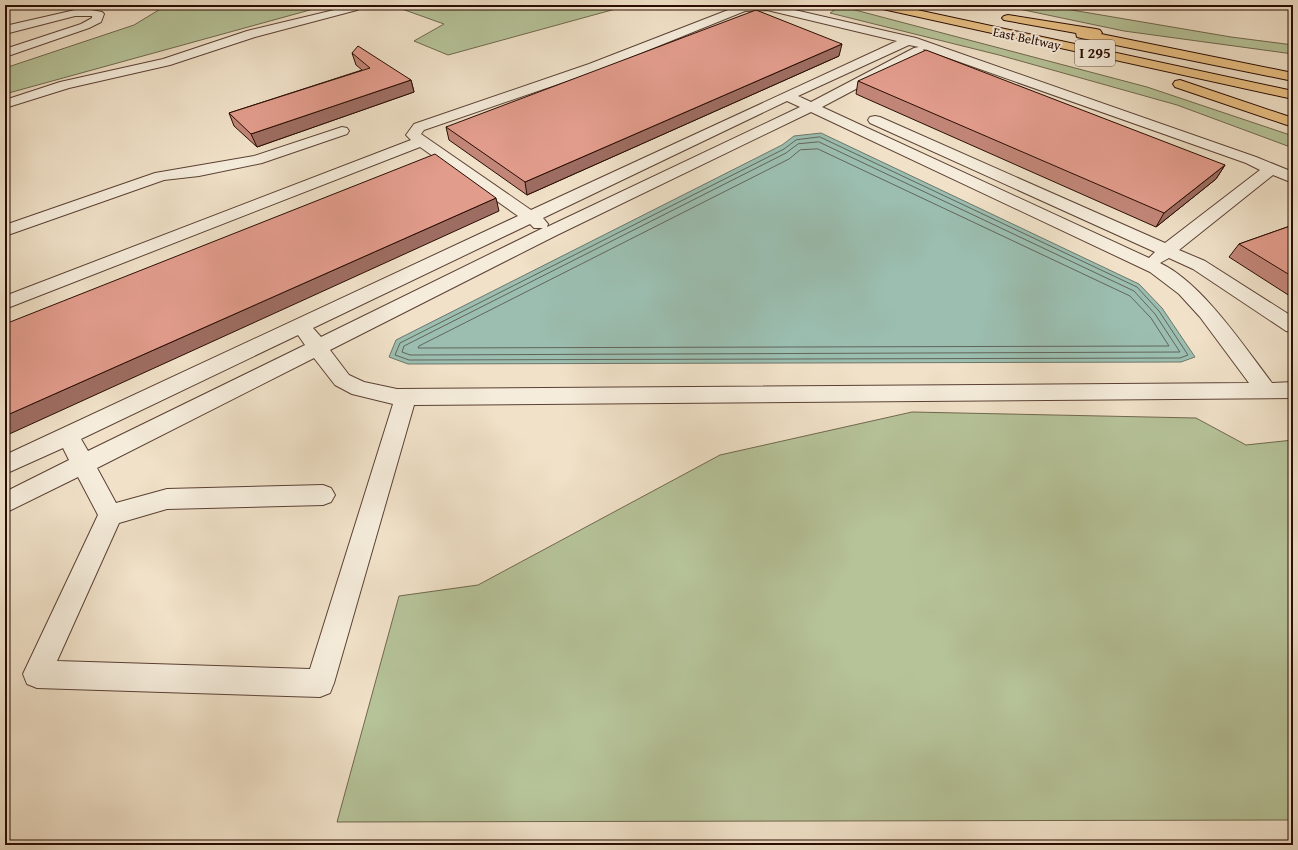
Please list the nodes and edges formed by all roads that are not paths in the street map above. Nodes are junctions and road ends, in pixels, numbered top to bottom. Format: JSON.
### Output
{"nodes":[{"id":1,"x":878,"y":5,"type":"edge"},
{"id":2,"x":353,"y":8,"type":"dead end"},
{"id":3,"x":898,"y":10,"type":"junction"},
{"id":4,"x":993,"y":15,"type":"dead end"},
{"id":5,"x":1008,"y":18,"type":"junction"},
{"id":6,"x":5,"y":30,"type":"edge"},
{"id":7,"x":920,"y":43,"type":"junction"},
{"id":8,"x":5,"y":53,"type":"edge"},
{"id":9,"x":1263,"y":59,"type":"dead end"},
{"id":10,"x":1293,"y":77,"type":"edge"},
{"id":11,"x":1293,"y":95,"type":"edge"},
{"id":12,"x":787,"y":96,"type":"junction"},
{"id":13,"x":5,"y":104,"type":"edge"},
{"id":14,"x":811,"y":107,"type":"junction"},
{"id":15,"x":852,"y":109,"type":"dead end"},
{"id":16,"x":1293,"y":123,"type":"edge"},
{"id":17,"x":342,"y":131,"type":"dead end"},
{"id":18,"x":908,"y":134,"type":"junction"},
{"id":19,"x":422,"y":141,"type":"junction"},
{"id":20,"x":892,"y":144,"type":"junction"},
{"id":21,"x":1272,"y":168,"type":"junction"},
{"id":22,"x":1293,"y":178,"type":"edge"},
{"id":23,"x":1063,"y":203,"type":"junction"},
{"id":24,"x":1044,"y":215,"type":"junction"},
{"id":25,"x":530,"y":217,"type":"junction"},
{"id":26,"x":5,"y":231,"type":"edge"},
{"id":27,"x":551,"y":231,"type":"junction"},
{"id":28,"x":1169,"y":250,"type":"junction"},
{"id":29,"x":1150,"y":265,"type":"junction"},
{"id":30,"x":5,"y":303,"type":"edge"},
{"id":31,"x":301,"y":325,"type":"junction"},
{"id":32,"x":1293,"y":326,"type":"edge"},
{"id":33,"x":318,"y":347,"type":"junction"},
{"id":34,"x":1266,"y":390,"type":"junction"},
{"id":35,"x":1293,"y":390,"type":"edge"},
{"id":36,"x":406,"y":397,"type":"junction"},
{"id":37,"x":68,"y":436,"type":"junction"},
{"id":38,"x":83,"y":464,"type":"junction"},
{"id":39,"x":5,"y":465,"type":"edge"},
{"id":40,"x":324,"y":495,"type":"dead end"},
{"id":41,"x":5,"y":503,"type":"edge"},
{"id":42,"x":110,"y":515,"type":"junction"}],
"edges":[{"from":1,"to":3,"type":"highway","name":"East Beltway","number":"I 295"},
{"from":2,"to":13,"type":"lane"},
{"from":3,"to":11,"type":"highway","name":"East Beltway","number":"I 295"},
{"from":3,"to":16,"type":"highway"},
{"from":4,"to":5,"type":"highway","name":"East Beltway","number":"I 295"},
{"from":5,"to":9,"type":"highway"},
{"from":5,"to":10,"type":"highway","name":"East Beltway","number":"I 295"},
{"from":6,"to":8,"type":"lane"},
{"from":7,"to":12,"type":"lane"},
{"from":7,"to":14,"type":"lane"},
{"from":7,"to":19,"type":"lane"},
{"from":7,"to":21,"type":"lane"},
{"from":12,"to":14,"type":"lane"},
{"from":12,"to":25,"type":"lane"},
{"from":14,"to":20,"type":"lane"},
{"from":14,"to":27,"type":"lane"},
{"from":15,"to":18,"type":"lane"},
{"from":17,"to":26,"type":"lane"},
{"from":18,"to":20,"type":"lane"},
{"from":18,"to":23,"type":"lane"},
{"from":19,"to":25,"type":"lane"},
{"from":19,"to":30,"type":"lane"},
{"from":20,"to":24,"type":"lane"},
{"from":21,"to":22,"type":"lane"},
{"from":21,"to":28,"type":"lane"},
{"from":23,"to":24,"type":"lane"},
{"from":23,"to":28,"type":"lane"},
{"from":24,"to":29,"type":"lane"},
{"from":25,"to":27,"type":"lane"},
{"from":25,"to":31,"type":"lane"},
{"from":27,"to":33,"type":"lane"},
{"from":28,"to":29,"type":"lane"},
{"from":28,"to":32,"type":"lane"},
{"from":29,"to":34,"type":"lane"},
{"from":31,"to":33,"type":"lane"},
{"from":31,"to":37,"type":"lane"},
{"from":33,"to":36,"type":"lane"},
{"from":33,"to":38,"type":"lane"},
{"from":34,"to":35,"type":"lane"},
{"from":34,"to":36,"type":"lane"},
{"from":36,"to":42,"type":"lane"},
{"from":37,"to":38,"type":"lane"},
{"from":37,"to":39,"type":"lane"},
{"from":38,"to":41,"type":"lane"},
{"from":38,"to":42,"type":"lane"},
{"from":40,"to":42,"type":"lane"}]}
